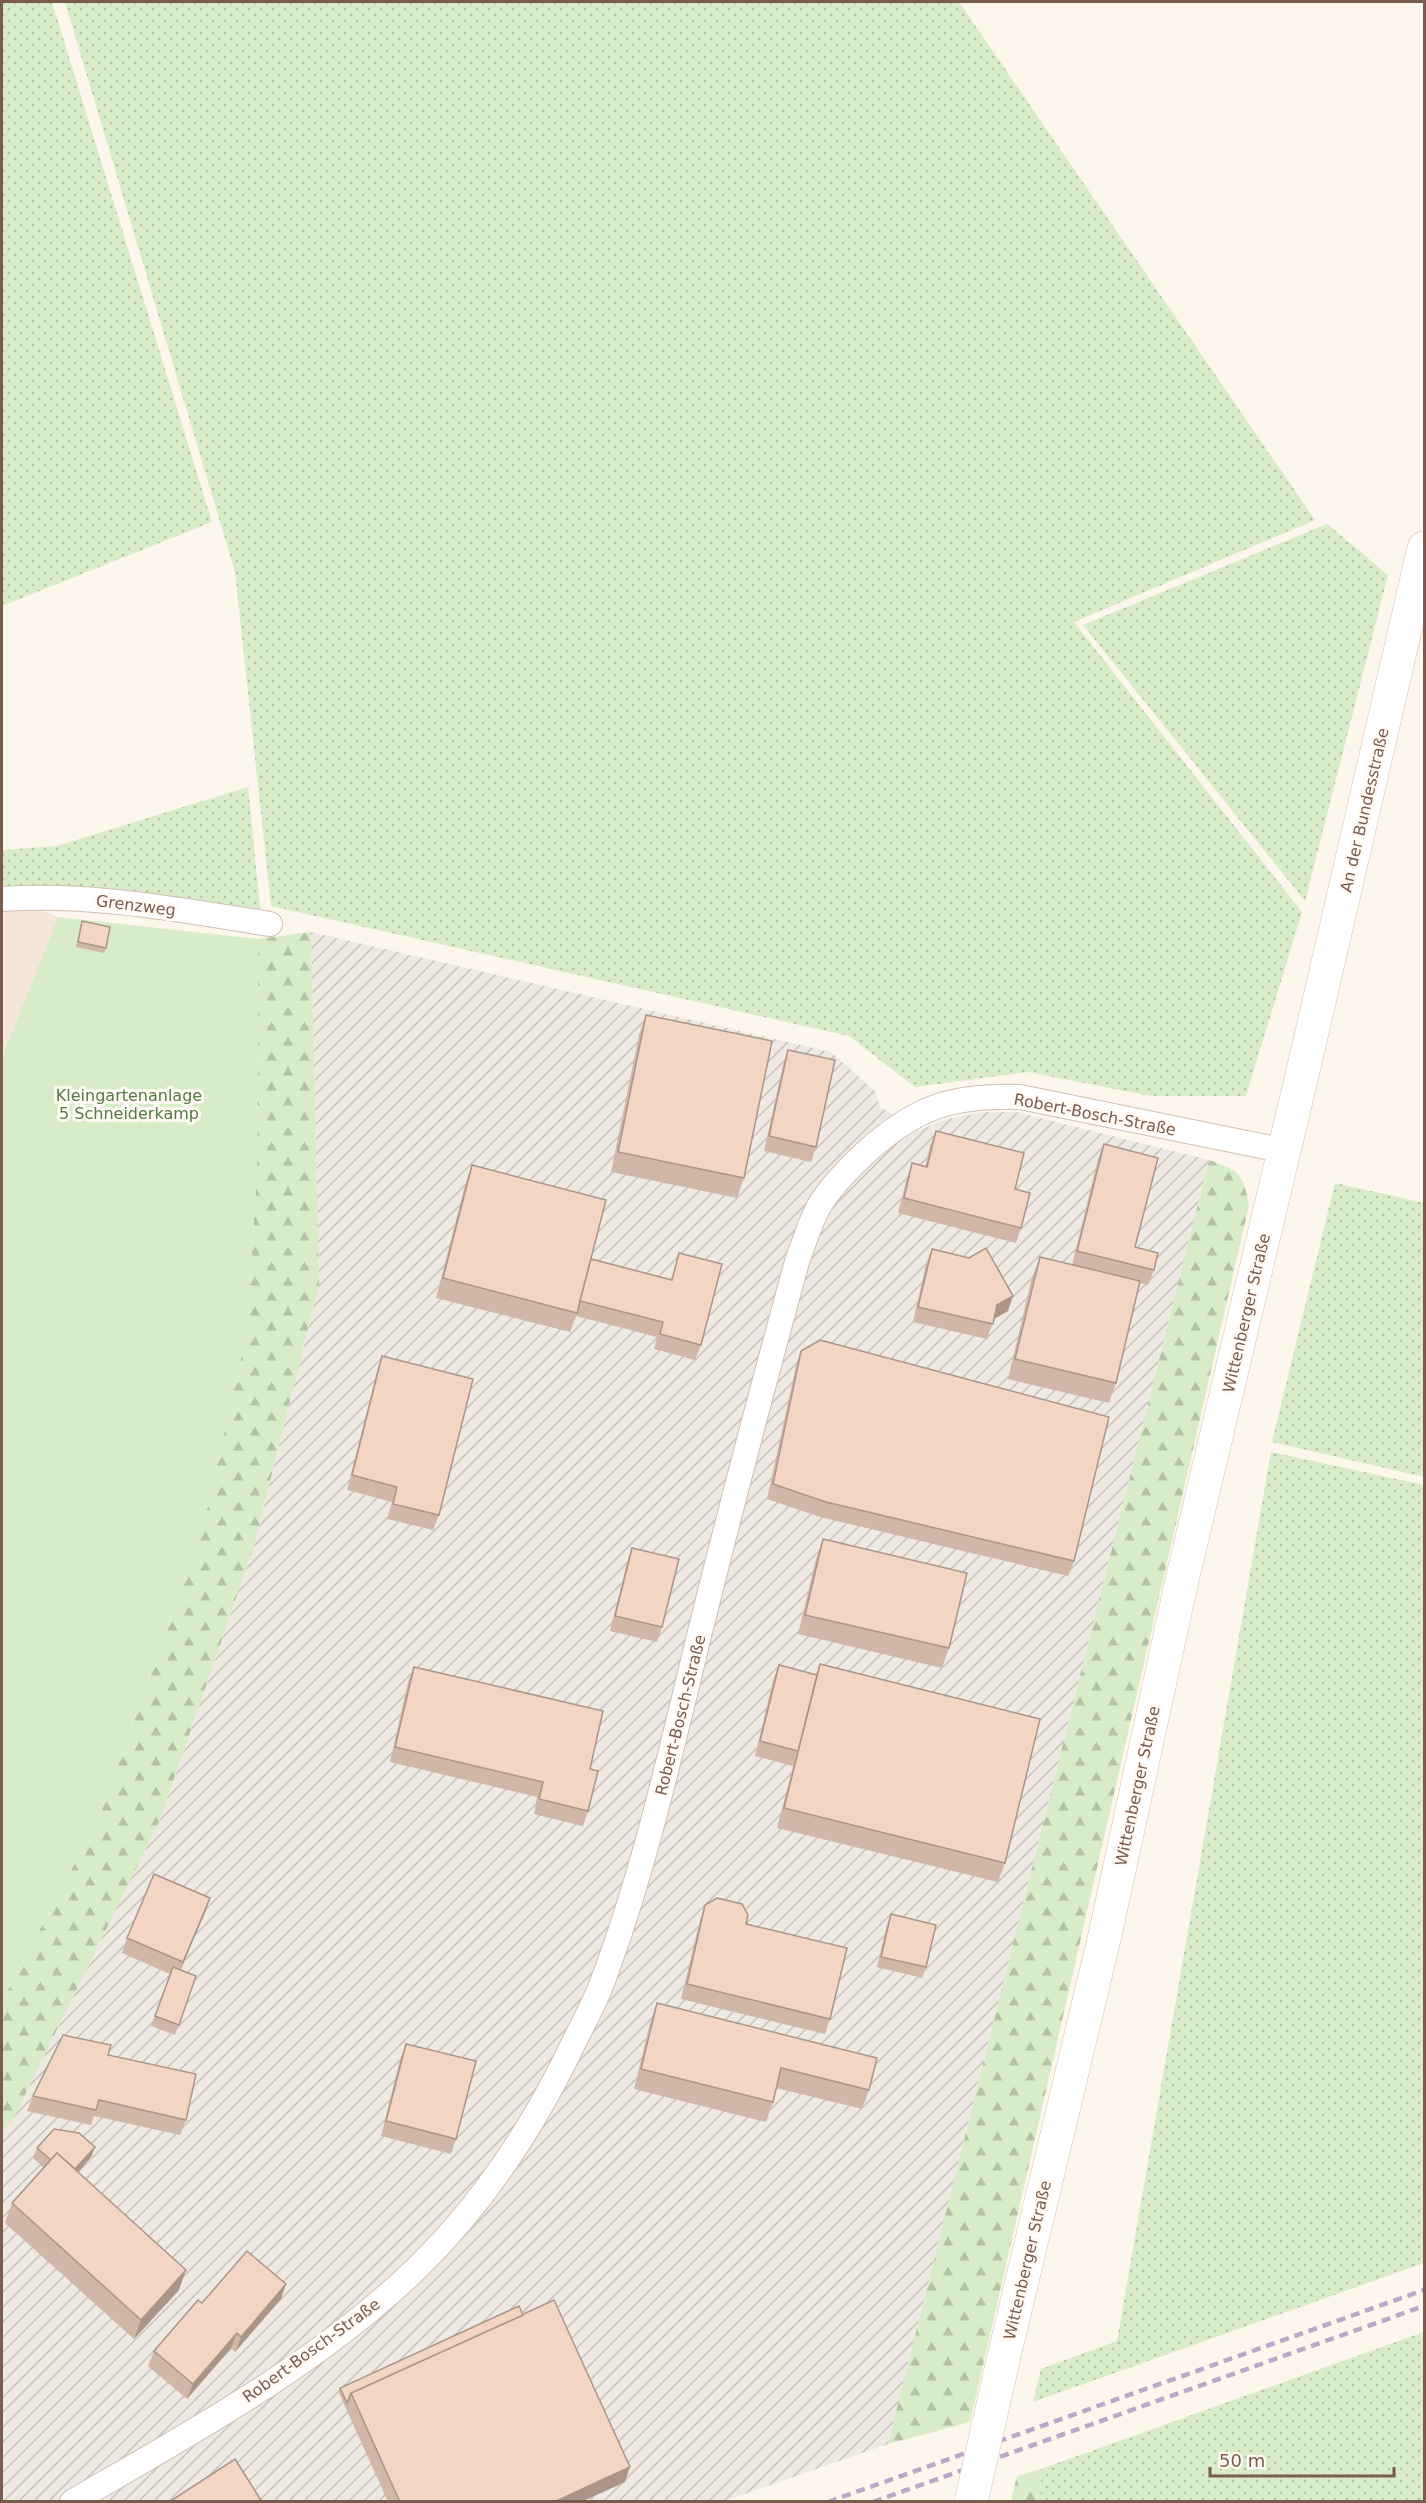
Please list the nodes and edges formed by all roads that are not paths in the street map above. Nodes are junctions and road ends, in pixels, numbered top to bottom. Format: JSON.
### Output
{"nodes":[{"id":1,"x":1425,"y":548,"type":"edge"},
{"id":2,"x":2,"y":899,"type":"edge"},
{"id":3,"x":270,"y":924,"type":"dead end"},
{"id":4,"x":1303,"y":1071,"type":"joint"},
{"id":5,"x":1285,"y":1150,"type":"junction"},
{"id":6,"x":72,"y":2502,"type":"edge"},
{"id":7,"x":971,"y":2502,"type":"edge"}],
"edges":[{"from":1,"to":4,"type":"main road","name":"An der Bundesstraße"},
{"from":2,"to":3,"type":"street","name":"Grenzweg"},
{"from":4,"to":5,"type":"main road","name":"Wittenberger Straße"},
{"from":5,"to":6,"type":"street","name":"Robert-Bosch-Straße"},
{"from":5,"to":7,"type":"main road","name":"Wittenberger Straße","bridge":true}]}
